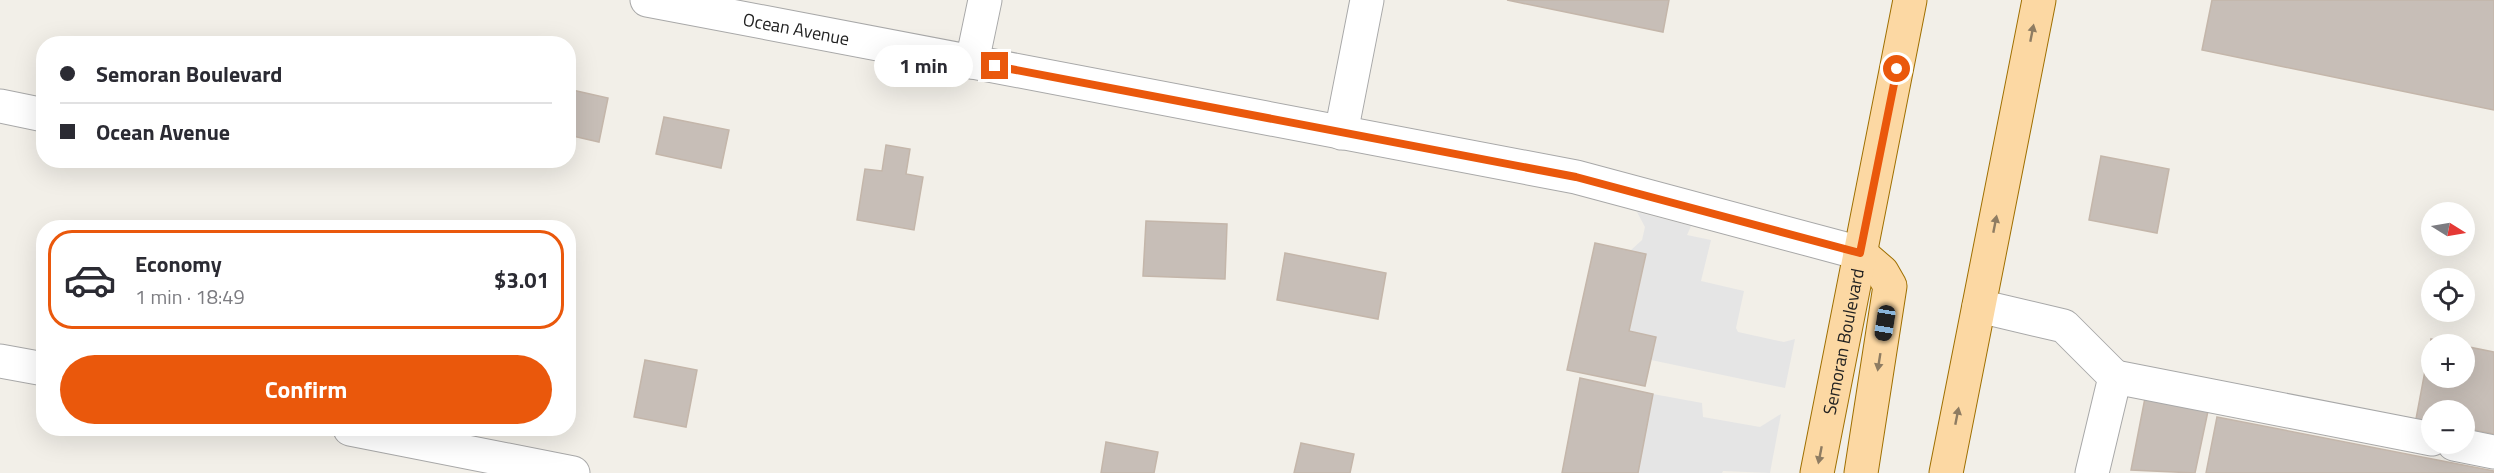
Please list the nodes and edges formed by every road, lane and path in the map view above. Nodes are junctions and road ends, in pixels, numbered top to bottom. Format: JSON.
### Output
{"nodes":[{"id":1,"x":647,"y":0,"type":"edge"},
{"id":2,"x":985,"y":0,"type":"edge"},
{"id":3,"x":1367,"y":0,"type":"edge"},
{"id":4,"x":1910,"y":0,"type":"edge"},
{"id":5,"x":2039,"y":0,"type":"edge"},
{"id":6,"x":972,"y":62,"type":"junction"},
{"id":7,"x":0,"y":106,"type":"edge"},
{"id":8,"x":36,"y":113,"type":"edge"},
{"id":9,"x":1341,"y":133,"type":"junction"},
{"id":10,"x":1860,"y":253,"type":"junction"},
{"id":11,"x":1979,"y":306,"type":"junction"},
{"id":12,"x":0,"y":361,"type":"edge"},
{"id":13,"x":36,"y":368,"type":"edge"},
{"id":14,"x":2115,"y":377,"type":"junction"},
{"id":15,"x":385,"y":436,"type":"edge"},
{"id":16,"x":2421,"y":438,"type":"edge"},
{"id":17,"x":2475,"y":448,"type":"edge"},
{"id":18,"x":2494,"y":452,"type":"edge"},
{"id":19,"x":573,"y":473,"type":"edge"},
{"id":20,"x":1817,"y":473,"type":"edge"},
{"id":21,"x":1861,"y":473,"type":"edge"},
{"id":22,"x":1946,"y":473,"type":"edge"},
{"id":23,"x":2092,"y":473,"type":"edge"}],
"edges":[{"from":1,"to":6,"type":"street","name":"Ocean Avenue"},
{"from":2,"to":6,"type":"street"},
{"from":3,"to":9,"type":"street"},
{"from":4,"to":10,"type":"main road","name":"Semoran Boulevard"},
{"from":11,"to":5,"type":"main road","one_way":true},
{"from":6,"to":9,"type":"street","name":"Ocean Avenue"},
{"from":7,"to":8,"type":"street"},
{"from":9,"to":10,"type":"street","name":"Ocean Avenue"},
{"from":10,"to":20,"type":"main road","name":"Semoran Boulevard","one_way":true},
{"from":10,"to":21,"type":"main road","one_way":true},
{"from":11,"to":14,"type":"street"},
{"from":22,"to":11,"type":"main road","one_way":true},
{"from":12,"to":13,"type":"street"},
{"from":14,"to":16,"type":"street"},
{"from":14,"to":23,"type":"street"},
{"from":15,"to":19,"type":"street"},
{"from":17,"to":18,"type":"street"}]}
